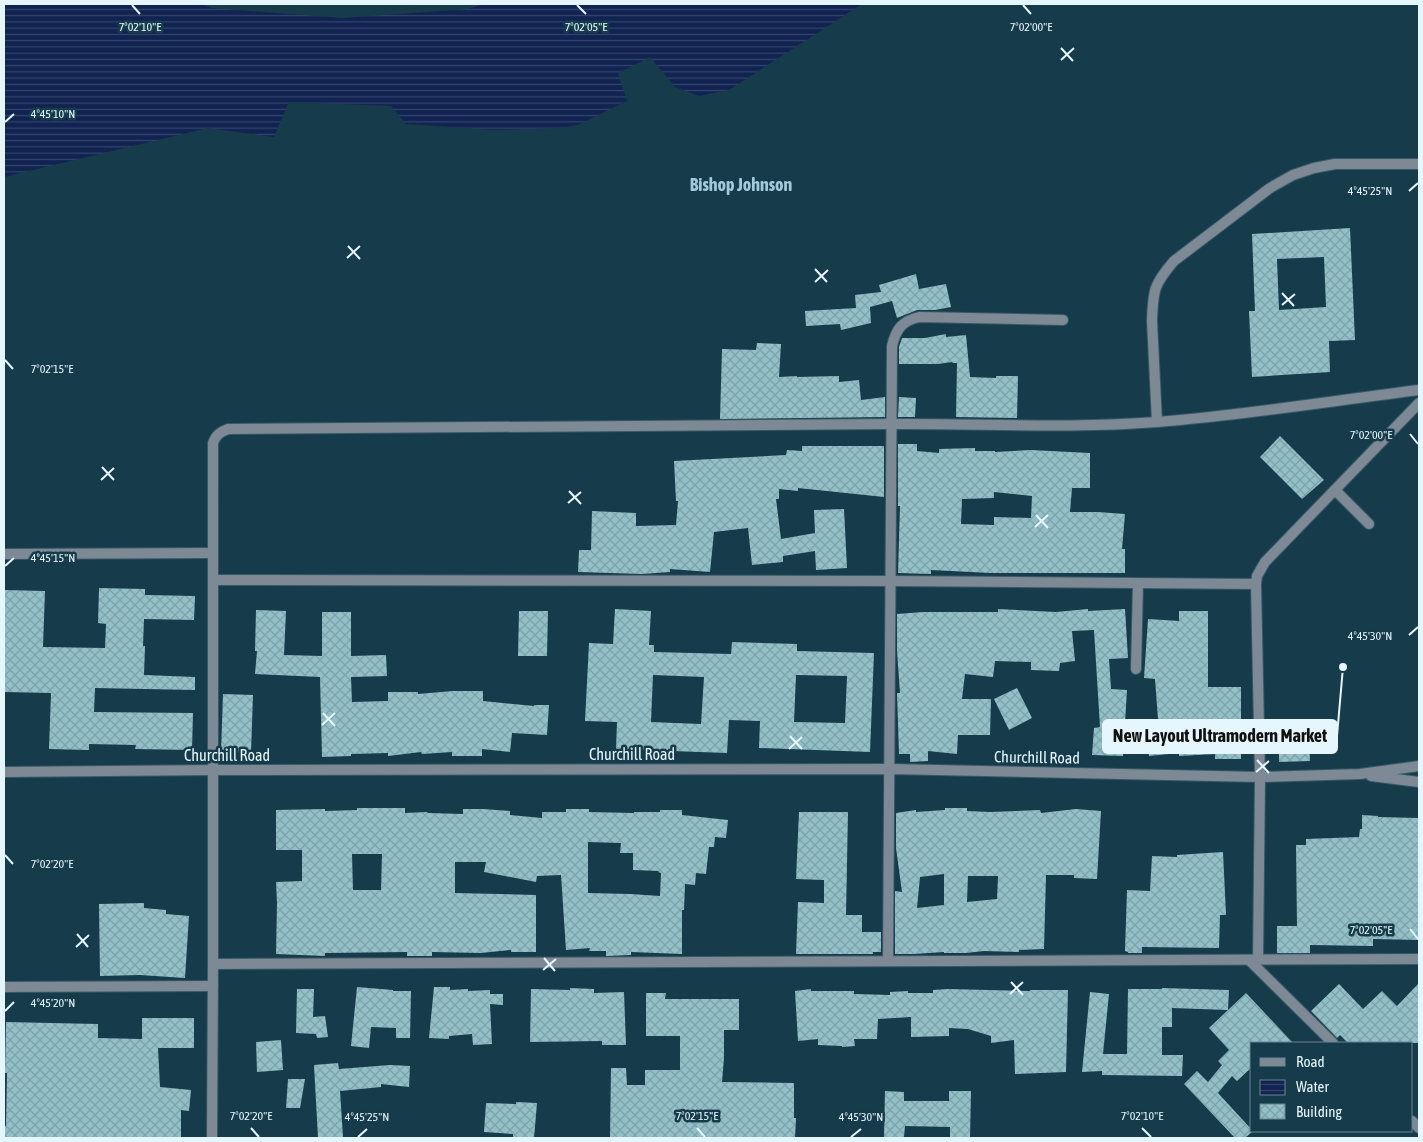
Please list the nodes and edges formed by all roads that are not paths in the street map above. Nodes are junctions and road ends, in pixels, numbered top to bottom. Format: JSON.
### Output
{"nodes":[{"id":1,"x":1419,"y":164,"type":"edge"},
{"id":2,"x":1063,"y":320,"type":"dead end"},
{"id":3,"x":1419,"y":390,"type":"edge"},
{"id":4,"x":1419,"y":403,"type":"edge"},
{"id":5,"x":1157,"y":422,"type":"junction"},
{"id":6,"x":891,"y":424,"type":"junction"},
{"id":7,"x":1335,"y":490,"type":"junction"},
{"id":8,"x":1368,"y":524,"type":"dead end"},
{"id":9,"x":213,"y":553,"type":"junction"},
{"id":10,"x":4,"y":554,"type":"edge"},
{"id":11,"x":212,"y":580,"type":"junction"},
{"id":12,"x":891,"y":581,"type":"junction"},
{"id":13,"x":1138,"y":583,"type":"junction"},
{"id":14,"x":1256,"y":584,"type":"junction"},
{"id":15,"x":1136,"y":669,"type":"dead end"},
{"id":16,"x":1419,"y":766,"type":"edge"},
{"id":17,"x":890,"y":769,"type":"junction"},
{"id":18,"x":213,"y":770,"type":"junction"},
{"id":19,"x":4,"y":772,"type":"edge"},
{"id":20,"x":1360,"y":774,"type":"junction"},
{"id":21,"x":1260,"y":777,"type":"junction"},
{"id":22,"x":1419,"y":782,"type":"edge"},
{"id":23,"x":1419,"y":959,"type":"edge"},
{"id":24,"x":1254,"y":960,"type":"junction"},
{"id":25,"x":888,"y":961,"type":"junction"},
{"id":26,"x":213,"y":964,"type":"junction"},
{"id":27,"x":213,"y":986,"type":"junction"},
{"id":28,"x":4,"y":987,"type":"edge"},
{"id":29,"x":1332,"y":1042,"type":"edge"},
{"id":30,"x":212,"y":1138,"type":"edge"}],
"edges":[{"from":1,"to":5,"type":"street"},
{"from":2,"to":6,"type":"street"},
{"from":3,"to":5,"type":"street"},
{"from":4,"to":7,"type":"street"},
{"from":5,"to":6,"type":"street"},
{"from":6,"to":9,"type":"street"},
{"from":6,"to":12,"type":"street"},
{"from":7,"to":8,"type":"street"},
{"from":7,"to":14,"type":"street"},
{"from":9,"to":10,"type":"street"},
{"from":9,"to":11,"type":"street"},
{"from":11,"to":12,"type":"street"},
{"from":11,"to":18,"type":"street"},
{"from":12,"to":13,"type":"street"},
{"from":12,"to":17,"type":"street"},
{"from":13,"to":14,"type":"street"},
{"from":13,"to":15,"type":"street"},
{"from":14,"to":21,"type":"street"},
{"from":16,"to":20,"type":"street"},
{"from":17,"to":18,"type":"street","name":"Churchill Road"},
{"from":17,"to":21,"type":"street","name":"Churchill Road"},
{"from":17,"to":25,"type":"street"},
{"from":18,"to":19,"type":"street","name":"Churchill Road"},
{"from":18,"to":26,"type":"street"},
{"from":20,"to":21,"type":"street","name":"Churchill Road"},
{"from":20,"to":22,"type":"street"},
{"from":21,"to":24,"type":"street"},
{"from":23,"to":24,"type":"street"},
{"from":24,"to":25,"type":"street"},
{"from":24,"to":29,"type":"street"},
{"from":25,"to":26,"type":"street"},
{"from":26,"to":27,"type":"street"},
{"from":27,"to":28,"type":"street"},
{"from":27,"to":30,"type":"street"}]}
